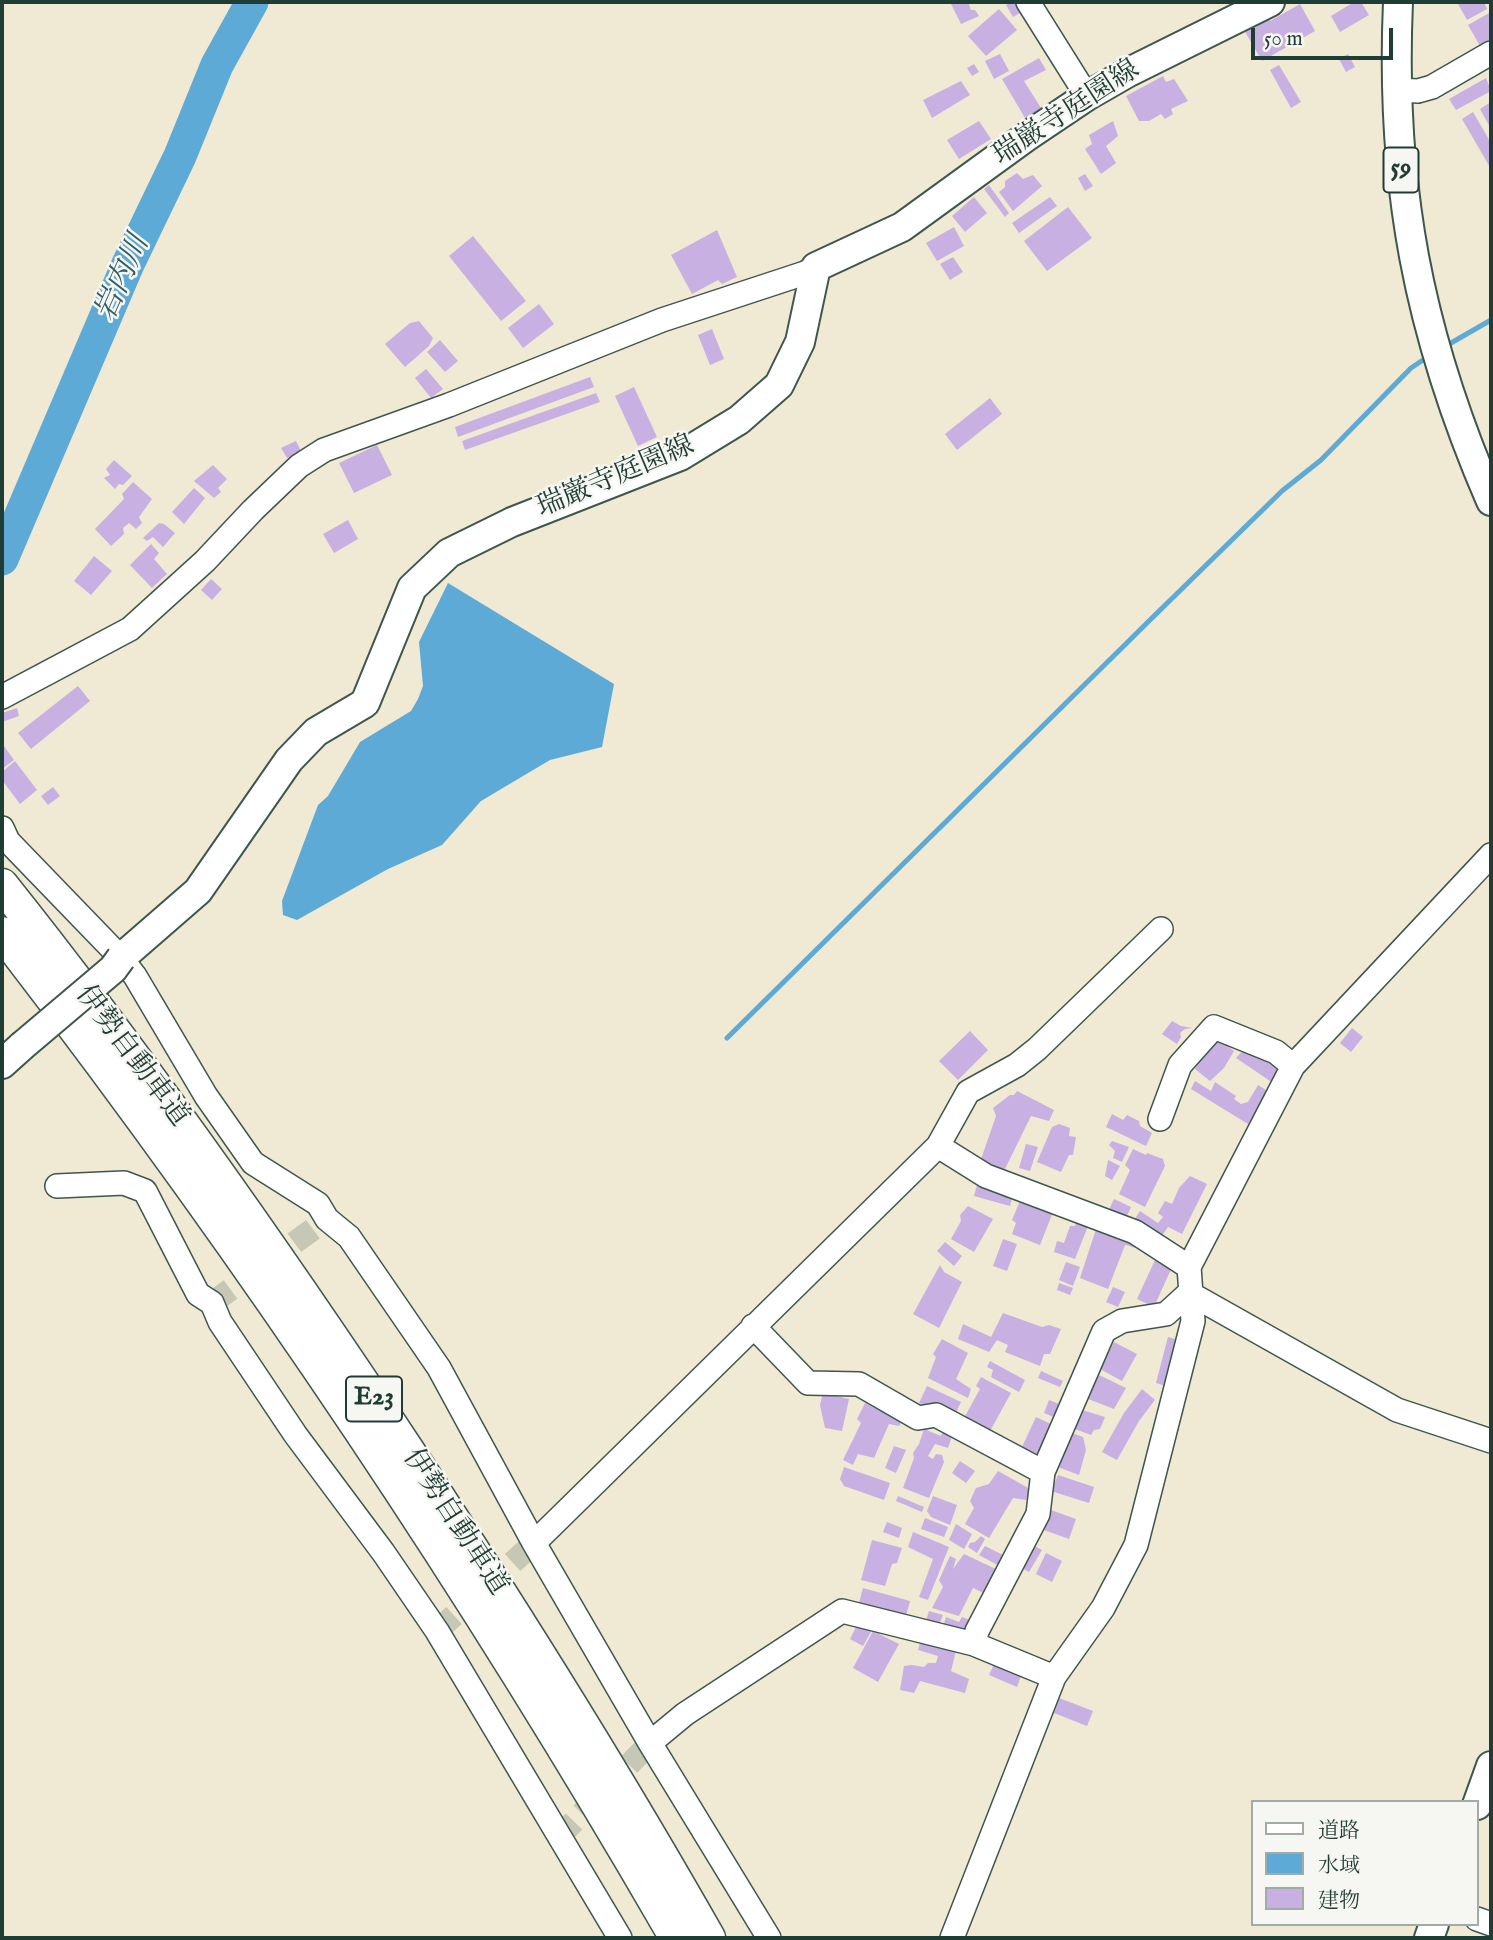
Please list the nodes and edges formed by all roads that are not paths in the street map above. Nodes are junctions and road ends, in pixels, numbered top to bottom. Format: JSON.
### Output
{"nodes":[{"id":1,"x":1028,"y":2,"type":"edge"},
{"id":2,"x":1270,"y":2,"type":"edge"},
{"id":3,"x":1398,"y":2,"type":"edge"},
{"id":4,"x":1491,"y":53,"type":"edge"},
{"id":5,"x":1397,"y":90,"type":"junction"},
{"id":6,"x":1087,"y":96,"type":"junction"},
{"id":7,"x":816,"y":267,"type":"junction"},
{"id":8,"x":1491,"y":501,"type":"edge"},
{"id":9,"x":2,"y":697,"type":"edge"},
{"id":10,"x":2,"y":828,"type":"edge"},
{"id":11,"x":1491,"y":855,"type":"edge"},
{"id":12,"x":2,"y":885,"type":"edge"},
{"id":13,"x":1161,"y":929,"type":"dead end"},
{"id":14,"x":2,"y":933,"type":"edge"},
{"id":15,"x":121,"y":958,"type":"junction"},
{"id":16,"x":12,"y":1055,"type":"edge"},
{"id":17,"x":1293,"y":1066,"type":"junction"},
{"id":18,"x":1160,"y":1119,"type":"dead end"},
{"id":19,"x":938,"y":1146,"type":"junction"},
{"id":20,"x":57,"y":1186,"type":"dead end"},
{"id":21,"x":1189,"y":1267,"type":"junction"},
{"id":22,"x":1189,"y":1293,"type":"junction"},
{"id":23,"x":753,"y":1326,"type":"junction"},
{"id":24,"x":1491,"y":1441,"type":"edge"},
{"id":25,"x":1043,"y":1472,"type":"junction"},
{"id":26,"x":534,"y":1543,"type":"junction"},
{"id":27,"x":974,"y":1644,"type":"junction"},
{"id":28,"x":1054,"y":1677,"type":"junction"},
{"id":29,"x":650,"y":1743,"type":"junction"},
{"id":30,"x":1491,"y":1766,"type":"edge"},
{"id":31,"x":1479,"y":1800,"type":"edge"},
{"id":32,"x":620,"y":1938,"type":"edge"},
{"id":33,"x":676,"y":1938,"type":"edge"},
{"id":34,"x":709,"y":1938,"type":"edge"},
{"id":35,"x":769,"y":1938,"type":"edge"},
{"id":36,"x":952,"y":1938,"type":"edge"}],
"edges":[{"from":1,"to":6,"type":"street"},
{"from":2,"to":6,"type":"main road","name":"瑞巌寺庭園線"},
{"from":3,"to":5,"type":"main road","number":"59"},
{"from":4,"to":5,"type":"street"},
{"from":5,"to":8,"type":"main road","number":"59"},
{"from":6,"to":7,"type":"main road","name":"瑞巌寺庭園線"},
{"from":7,"to":9,"type":"street"},
{"from":7,"to":15,"type":"main road","name":"瑞巌寺庭園線"},
{"from":10,"to":15,"type":"street"},
{"from":11,"to":17,"type":"street"},
{"from":12,"to":34,"type":"highway","name":"伊勢自動車道","number":"E23"},
{"from":13,"to":19,"type":"street"},
{"from":14,"to":33,"type":"highway","name":"伊勢自動車道","number":"E23"},
{"from":15,"to":16,"type":"main road","name":"瑞巌寺庭園線","bridge":true},
{"from":15,"to":26,"type":"street"},
{"from":17,"to":18,"type":"street"},
{"from":17,"to":21,"type":"street"},
{"from":19,"to":21,"type":"street"},
{"from":19,"to":23,"type":"street"},
{"from":20,"to":32,"type":"street"},
{"from":21,"to":22,"type":"street"},
{"from":22,"to":24,"type":"street"},
{"from":22,"to":25,"type":"street"},
{"from":22,"to":28,"type":"street"},
{"from":23,"to":25,"type":"street"},
{"from":23,"to":26,"type":"street"},
{"from":25,"to":27,"type":"street"},
{"from":26,"to":29,"type":"street"},
{"from":27,"to":28,"type":"street"},
{"from":27,"to":29,"type":"street"},
{"from":28,"to":36,"type":"street"},
{"from":29,"to":35,"type":"street"},
{"from":30,"to":31,"type":"main road"}]}
